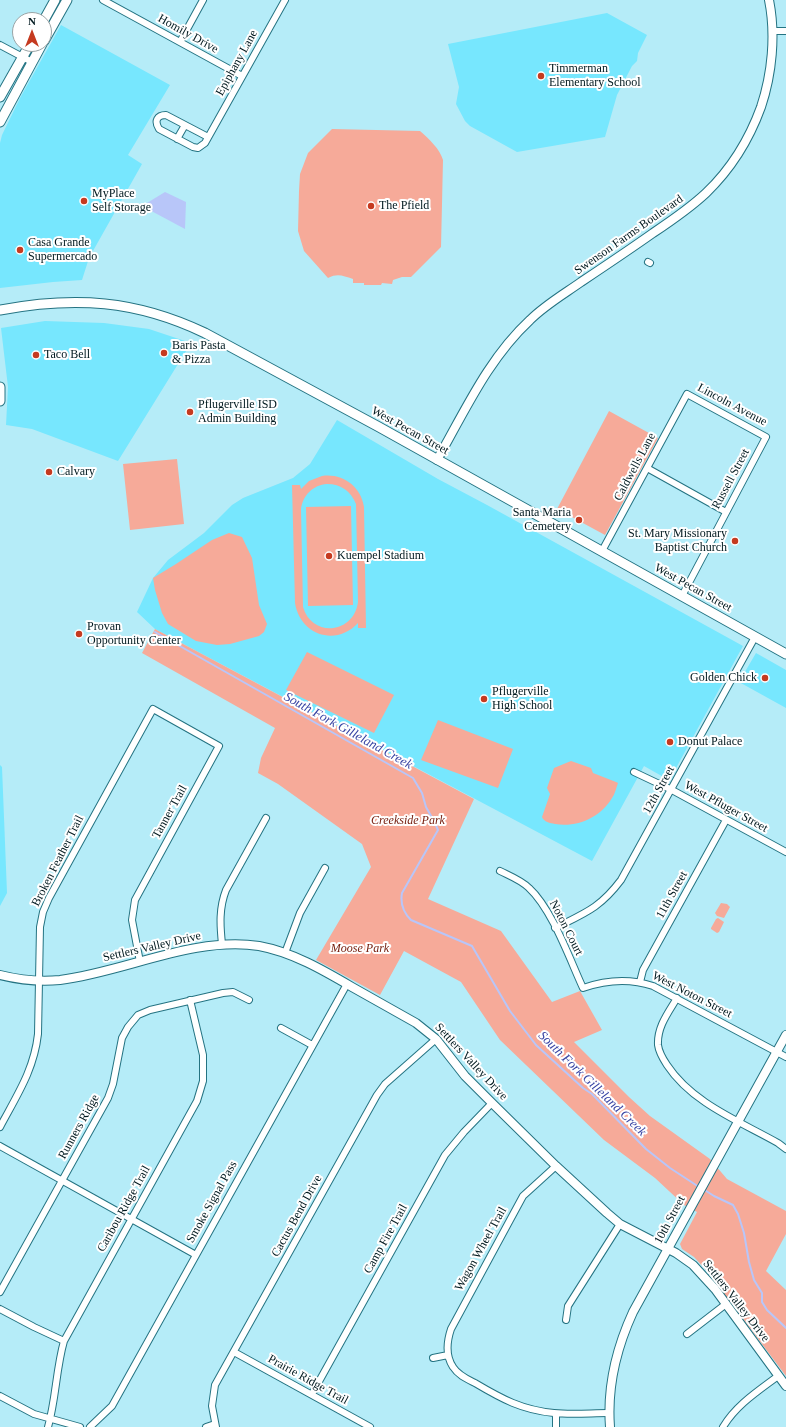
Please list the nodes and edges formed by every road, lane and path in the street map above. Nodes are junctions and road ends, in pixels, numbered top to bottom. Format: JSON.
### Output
{"nodes":[{"id":1,"x":55,"y":0,"type":"edge"},
{"id":2,"x":67,"y":0,"type":"edge"},
{"id":3,"x":103,"y":0,"type":"edge"},
{"id":4,"x":203,"y":0,"type":"edge"},
{"id":5,"x":284,"y":0,"type":"edge"},
{"id":6,"x":769,"y":0,"type":"edge"},
{"id":7,"x":48,"y":12,"type":"edge"},
{"id":8,"x":52,"y":27,"type":"edge"},
{"id":9,"x":772,"y":31,"type":"junction"},
{"id":10,"x":786,"y":31,"type":"edge"},
{"id":11,"x":180,"y":42,"type":"junction"},
{"id":12,"x":0,"y":45,"type":"edge"},
{"id":13,"x":26,"y":52,"type":"edge"},
{"id":14,"x":38,"y":52,"type":"edge"},
{"id":15,"x":23,"y":57,"type":"junction"},
{"id":16,"x":32,"y":62,"type":"junction"},
{"id":17,"x":242,"y":76,"type":"junction"},
{"id":18,"x":0,"y":97,"type":"edge"},
{"id":19,"x":0,"y":122,"type":"edge"},
{"id":20,"x":185,"y":125,"type":"junction"},
{"id":21,"x":208,"y":137,"type":"junction"},
{"id":22,"x":177,"y":139,"type":"junction"},
{"id":23,"x":0,"y":310,"type":"edge"},
{"id":24,"x":0,"y":386,"type":"edge"},
{"id":25,"x":687,"y":394,"type":"joint"},
{"id":26,"x":0,"y":402,"type":"edge"},
{"id":27,"x":766,"y":436,"type":"joint"},
{"id":28,"x":437,"y":460,"type":"junction"},
{"id":29,"x":647,"y":468,"type":"junction"},
{"id":30,"x":726,"y":512,"type":"junction"},
{"id":31,"x":602,"y":551,"type":"junction"},
{"id":32,"x":682,"y":596,"type":"junction"},
{"id":33,"x":755,"y":637,"type":"junction"},
{"id":34,"x":786,"y":654,"type":"edge"},
{"id":35,"x":153,"y":709,"type":"joint"},
{"id":36,"x":634,"y":772,"type":"dead end"},
{"id":37,"x":672,"y":790,"type":"junction"},
{"id":38,"x":266,"y":818,"type":"dead end"},
{"id":39,"x":726,"y":820,"type":"junction"},
{"id":40,"x":786,"y":852,"type":"edge"},
{"id":41,"x":325,"y":868,"type":"dead end"},
{"id":42,"x":500,"y":871,"type":"dead end"},
{"id":43,"x":555,"y":928,"type":"junction"},
{"id":44,"x":222,"y":944,"type":"junction"},
{"id":45,"x":285,"y":953,"type":"junction"},
{"id":46,"x":140,"y":962,"type":"junction"},
{"id":47,"x":0,"y":975,"type":"edge"},
{"id":48,"x":39,"y":981,"type":"junction"},
{"id":49,"x":640,"y":982,"type":"junction"},
{"id":50,"x":346,"y":984,"type":"junction"},
{"id":51,"x":583,"y":988,"type":"joint"},
{"id":52,"x":677,"y":998,"type":"junction"},
{"id":53,"x":190,"y":1000,"type":"junction"},
{"id":54,"x":249,"y":1000,"type":"dead end"},
{"id":55,"x":281,"y":1028,"type":"dead end"},
{"id":56,"x":786,"y":1035,"type":"edge"},
{"id":57,"x":436,"y":1039,"type":"junction"},
{"id":58,"x":312,"y":1046,"type":"junction"},
{"id":59,"x":777,"y":1052,"type":"junction"},
{"id":60,"x":786,"y":1057,"type":"edge"},
{"id":61,"x":492,"y":1103,"type":"junction"},
{"id":62,"x":738,"y":1121,"type":"junction"},
{"id":63,"x":0,"y":1127,"type":"edge"},
{"id":64,"x":0,"y":1146,"type":"edge"},
{"id":65,"x":786,"y":1149,"type":"edge"},
{"id":66,"x":556,"y":1166,"type":"junction"},
{"id":67,"x":61,"y":1181,"type":"junction"},
{"id":68,"x":130,"y":1220,"type":"junction"},
{"id":69,"x":620,"y":1224,"type":"junction"},
{"id":70,"x":668,"y":1249,"type":"junction"},
{"id":71,"x":196,"y":1255,"type":"junction"},
{"id":72,"x":0,"y":1292,"type":"edge"},
{"id":73,"x":726,"y":1304,"type":"junction"},
{"id":74,"x":0,"y":1309,"type":"edge"},
{"id":75,"x":566,"y":1320,"type":"dead end"},
{"id":76,"x":687,"y":1334,"type":"dead end"},
{"id":77,"x":64,"y":1341,"type":"junction"},
{"id":78,"x":234,"y":1352,"type":"junction"},
{"id":79,"x":448,"y":1355,"type":"junction"},
{"id":80,"x":433,"y":1358,"type":"dead end"},
{"id":81,"x":778,"y":1376,"type":"junction"},
{"id":82,"x":786,"y":1386,"type":"edge"},
{"id":83,"x":312,"y":1394,"type":"junction"},
{"id":84,"x":0,"y":1396,"type":"edge"},
{"id":85,"x":609,"y":1413,"type":"junction"},
{"id":86,"x":556,"y":1414,"type":"junction"},
{"id":87,"x":50,"y":1418,"type":"junction"},
{"id":88,"x":215,"y":1426,"type":"edge"},
{"id":89,"x":48,"y":1427,"type":"edge"},
{"id":90,"x":80,"y":1427,"type":"edge"},
{"id":91,"x":90,"y":1427,"type":"edge"},
{"id":92,"x":206,"y":1427,"type":"edge"},
{"id":93,"x":370,"y":1427,"type":"edge"},
{"id":94,"x":556,"y":1427,"type":"edge"},
{"id":95,"x":610,"y":1427,"type":"edge"},
{"id":96,"x":723,"y":1427,"type":"edge"}],
"edges":[{"from":1,"to":7,"type":"main road"},
{"from":2,"to":8,"type":"main road"},
{"from":3,"to":11,"type":"street","name":"Homily Drive"},
{"from":4,"to":11,"type":"street"},
{"from":5,"to":17,"type":"street","name":"Epiphany Lane"},
{"from":6,"to":9,"type":"street","name":"Swenson Farms Boulevard"},
{"from":9,"to":10,"type":"street"},
{"from":9,"to":28,"type":"street","name":"Swenson Farms Boulevard"},
{"from":11,"to":17,"type":"street","name":"Homily Drive"},
{"from":12,"to":15,"type":"street"},
{"from":13,"to":15,"type":"main road"},
{"from":14,"to":16,"type":"main road"},
{"from":15,"to":16,"type":"street"},
{"from":15,"to":18,"type":"main road"},
{"from":16,"to":19,"type":"main road"},
{"from":17,"to":21,"type":"street","name":"Epiphany Lane"},
{"from":20,"to":21,"type":"street"},
{"from":20,"to":22,"type":"street"},
{"from":20,"to":22,"type":"street"},
{"from":21,"to":22,"type":"street"},
{"from":23,"to":28,"type":"main road","name":"West Pecan Street"},
{"from":24,"to":26,"type":"main road"},
{"from":25,"to":27,"type":"street","name":"Lincoln Avenue"},
{"from":25,"to":29,"type":"street","name":"Caldwells Lane"},
{"from":27,"to":30,"type":"street","name":"Russell Street"},
{"from":28,"to":31,"type":"main road","name":"West Pecan Street"},
{"from":29,"to":30,"type":"street"},
{"from":29,"to":31,"type":"street","name":"Caldwells Lane"},
{"from":30,"to":32,"type":"street","name":"Russell Street"},
{"from":31,"to":32,"type":"main road","name":"West Pecan Street"},
{"from":32,"to":33,"type":"main road","name":"West Pecan Street"},
{"from":33,"to":34,"type":"main road","name":"West Pecan Street"},
{"from":33,"to":37,"type":"street","name":"12th Street"},
{"from":35,"to":46,"type":"street","name":"Tanner Trail"},
{"from":35,"to":48,"type":"street","name":"Broken Feather Trail"},
{"from":36,"to":37,"type":"street","name":"West Pfluger Street"},
{"from":37,"to":39,"type":"street","name":"West Pfluger Street"},
{"from":37,"to":43,"type":"street","name":"12th Street"},
{"from":38,"to":44,"type":"street"},
{"from":39,"to":40,"type":"street","name":"West Pfluger Street"},
{"from":39,"to":49,"type":"street","name":"11th Street"},
{"from":41,"to":45,"type":"street"},
{"from":42,"to":43,"type":"street","name":"Noton Court"},
{"from":43,"to":51,"type":"street","name":"Noton Court"},
{"from":44,"to":45,"type":"street","name":"Settlers Valley Drive"},
{"from":44,"to":46,"type":"street","name":"Settlers Valley Drive"},
{"from":45,"to":50,"type":"street","name":"Settlers Valley Drive"},
{"from":46,"to":48,"type":"street","name":"Settlers Valley Drive"},
{"from":47,"to":48,"type":"street","name":"Settlers Valley Drive"},
{"from":48,"to":63,"type":"street","name":"Broken Feather Trail"},
{"from":49,"to":51,"type":"street","name":"West Noton Street"},
{"from":49,"to":52,"type":"street","name":"West Noton Street"},
{"from":50,"to":57,"type":"street","name":"Settlers Valley Drive"},
{"from":50,"to":58,"type":"street","name":"Smoke Signal Pass"},
{"from":52,"to":59,"type":"street","name":"West Noton Street"},
{"from":52,"to":62,"type":"street"},
{"from":53,"to":54,"type":"street","name":"Runners Ridge"},
{"from":53,"to":67,"type":"street","name":"Runners Ridge"},
{"from":53,"to":68,"type":"street","name":"Caribou Ridge Trail"},
{"from":55,"to":58,"type":"street"},
{"from":56,"to":59,"type":"street","name":"10th Street"},
{"from":57,"to":61,"type":"street","name":"Settlers Valley Drive"},
{"from":57,"to":78,"type":"street","name":"Cactus Bend Drive"},
{"from":58,"to":71,"type":"street","name":"Smoke Signal Pass"},
{"from":59,"to":60,"type":"street","name":"West Noton Street"},
{"from":59,"to":62,"type":"street","name":"10th Street"},
{"from":61,"to":66,"type":"street","name":"Settlers Valley Drive"},
{"from":61,"to":83,"type":"street","name":"Camp Fire Trail"},
{"from":62,"to":65,"type":"street"},
{"from":62,"to":70,"type":"street","name":"10th Street"},
{"from":64,"to":67,"type":"street"},
{"from":66,"to":69,"type":"street","name":"Settlers Valley Drive"},
{"from":66,"to":79,"type":"street","name":"Wagon Wheel Trail"},
{"from":67,"to":68,"type":"street"},
{"from":67,"to":72,"type":"street","name":"Runners Ridge"},
{"from":68,"to":71,"type":"street"},
{"from":68,"to":77,"type":"street","name":"Caribou Ridge Trail"},
{"from":69,"to":70,"type":"street","name":"Settlers Valley Drive"},
{"from":69,"to":75,"type":"street"},
{"from":70,"to":73,"type":"street","name":"Settlers Valley Drive"},
{"from":70,"to":85,"type":"street","name":"10th Street"},
{"from":71,"to":91,"type":"street","name":"Smoke Signal Pass"},
{"from":73,"to":76,"type":"street"},
{"from":73,"to":81,"type":"street","name":"Settlers Valley Drive"},
{"from":74,"to":77,"type":"street"},
{"from":77,"to":87,"type":"street","name":"Caribou Ridge Trail"},
{"from":78,"to":83,"type":"street","name":"Prairie Ridge Trail"},
{"from":78,"to":88,"type":"street","name":"Cactus Bend Drive"},
{"from":79,"to":80,"type":"street"},
{"from":79,"to":86,"type":"street"},
{"from":81,"to":82,"type":"street","name":"Settlers Valley Drive"},
{"from":81,"to":96,"type":"street"},
{"from":83,"to":93,"type":"street","name":"Prairie Ridge Trail"},
{"from":84,"to":87,"type":"street"},
{"from":85,"to":86,"type":"street"},
{"from":85,"to":95,"type":"street","name":"10th Street"},
{"from":86,"to":94,"type":"street"},
{"from":87,"to":89,"type":"street","name":"Caribou Ridge Trail"},
{"from":87,"to":90,"type":"street"},
{"from":88,"to":92,"type":"street"}]}
